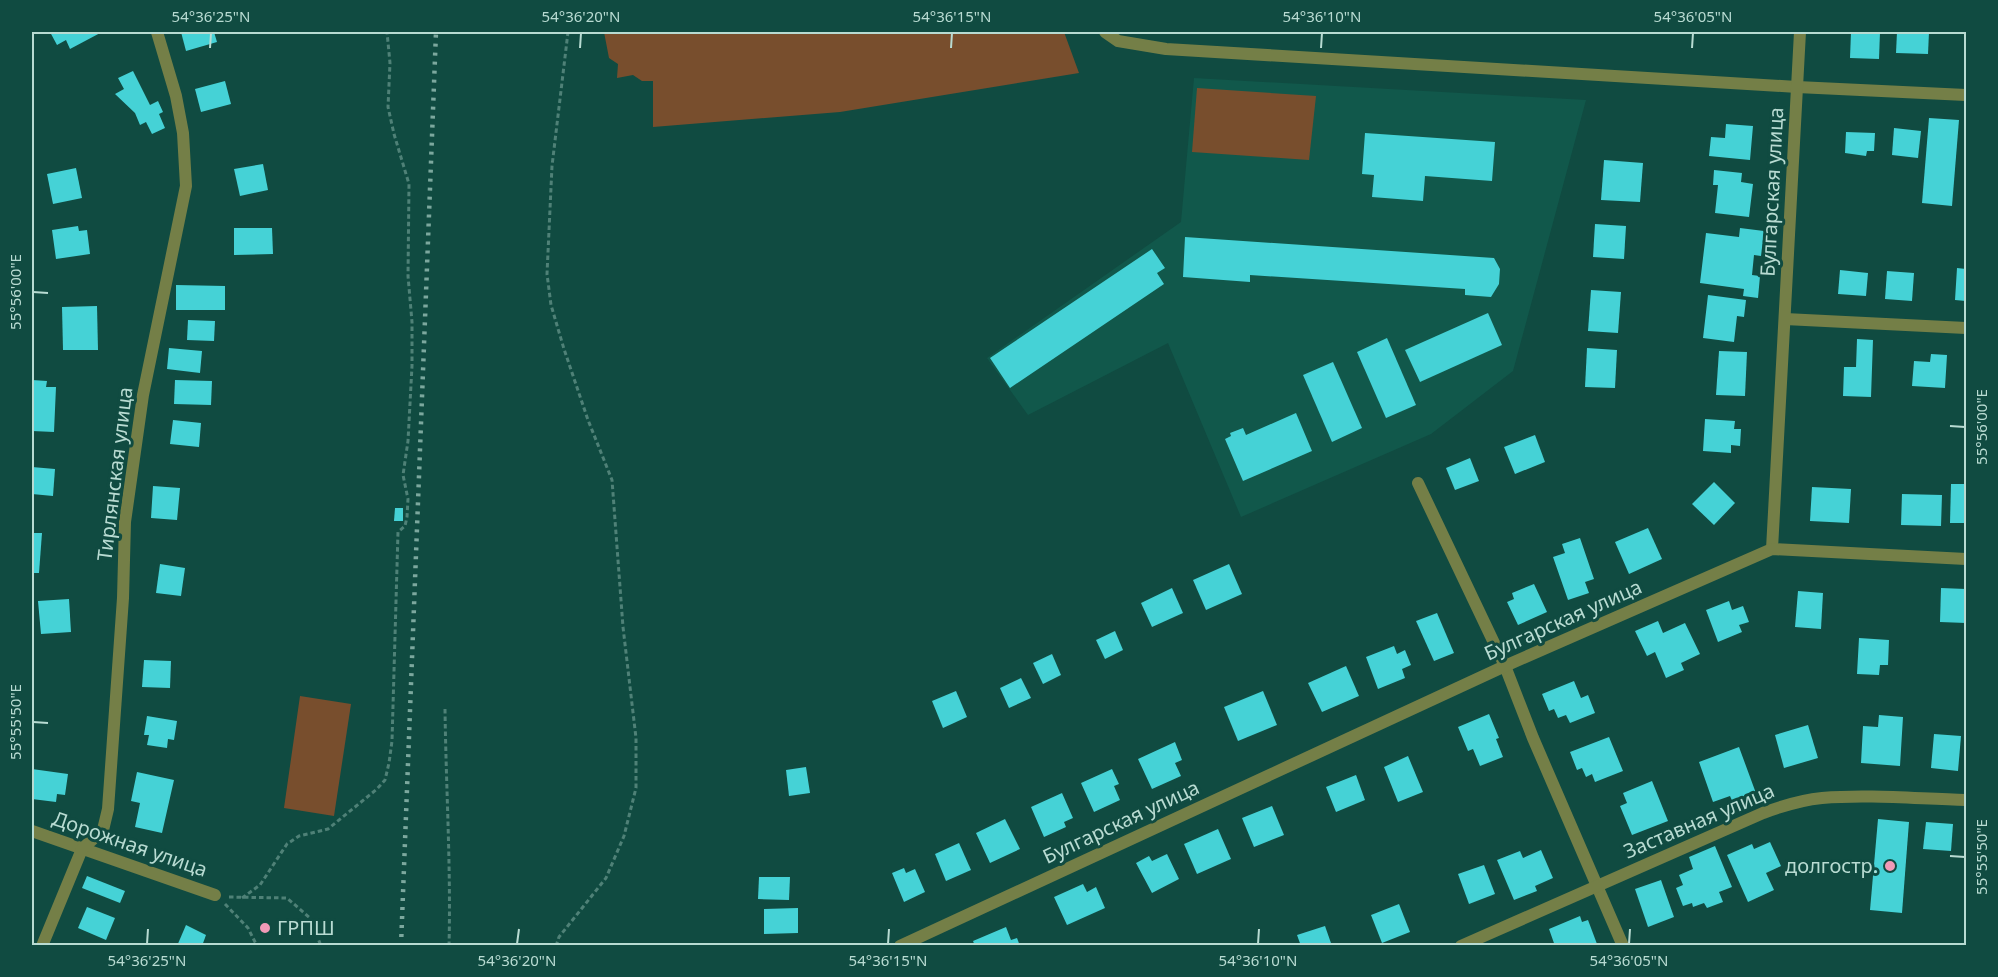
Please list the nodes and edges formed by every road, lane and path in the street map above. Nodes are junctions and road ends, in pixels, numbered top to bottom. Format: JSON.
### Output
{"nodes":[{"id":1,"x":157,"y":32,"type":"edge"},
{"id":2,"x":387,"y":32,"type":"edge"},
{"id":3,"x":568,"y":32,"type":"edge"},
{"id":4,"x":1106,"y":32,"type":"edge"},
{"id":5,"x":1800,"y":32,"type":"edge"},
{"id":6,"x":1797,"y":87,"type":"junction"},
{"id":7,"x":1966,"y":95,"type":"edge"},
{"id":8,"x":1785,"y":319,"type":"junction"},
{"id":9,"x":1966,"y":328,"type":"edge"},
{"id":10,"x":1418,"y":483,"type":"dead end"},
{"id":11,"x":1772,"y":549,"type":"junction"},
{"id":12,"x":1966,"y":559,"type":"edge"},
{"id":13,"x":1505,"y":666,"type":"junction"},
{"id":14,"x":445,"y":709,"type":"dead end"},
{"id":15,"x":1966,"y":800,"type":"edge"},
{"id":16,"x":32,"y":831,"type":"edge"},
{"id":17,"x":82,"y":849,"type":"junction"},
{"id":18,"x":1598,"y":885,"type":"junction"},
{"id":19,"x":215,"y":895,"type":"junction"},
{"id":20,"x":242,"y":898,"type":"junction"},
{"id":21,"x":42,"y":945,"type":"edge"},
{"id":22,"x":257,"y":945,"type":"edge"},
{"id":23,"x":321,"y":945,"type":"edge"},
{"id":24,"x":449,"y":945,"type":"edge"},
{"id":25,"x":556,"y":945,"type":"edge"},
{"id":26,"x":900,"y":945,"type":"edge"},
{"id":27,"x":1461,"y":945,"type":"edge"},
{"id":28,"x":1623,"y":945,"type":"edge"}],
"edges":[{"from":1,"to":17,"type":"street","name":"Тирлянская улица"},
{"from":2,"to":20,"type":"path"},
{"from":3,"to":25,"type":"path"},
{"from":4,"to":6,"type":"street"},
{"from":5,"to":6,"type":"street","name":"Булгарская улица"},
{"from":6,"to":7,"type":"street"},
{"from":6,"to":8,"type":"street","name":"Булгарская улица"},
{"from":8,"to":9,"type":"street"},
{"from":8,"to":11,"type":"street","name":"Булгарская улица"},
{"from":10,"to":13,"type":"street"},
{"from":11,"to":12,"type":"street"},
{"from":11,"to":13,"type":"street","name":"Булгарская улица"},
{"from":13,"to":18,"type":"street"},
{"from":13,"to":26,"type":"street","name":"Булгарская улица"},
{"from":14,"to":24,"type":"path"},
{"from":15,"to":18,"type":"street","name":"Заставная улица"},
{"from":16,"to":17,"type":"street","name":"Дорожная улица"},
{"from":17,"to":19,"type":"street","name":"Дорожная улица"},
{"from":17,"to":21,"type":"street","name":"Тирлянская улица"},
{"from":18,"to":27,"type":"street","name":"Заставная улица"},
{"from":18,"to":28,"type":"street"},
{"from":19,"to":20,"type":"path"},
{"from":19,"to":22,"type":"path"},
{"from":20,"to":23,"type":"path"}]}
